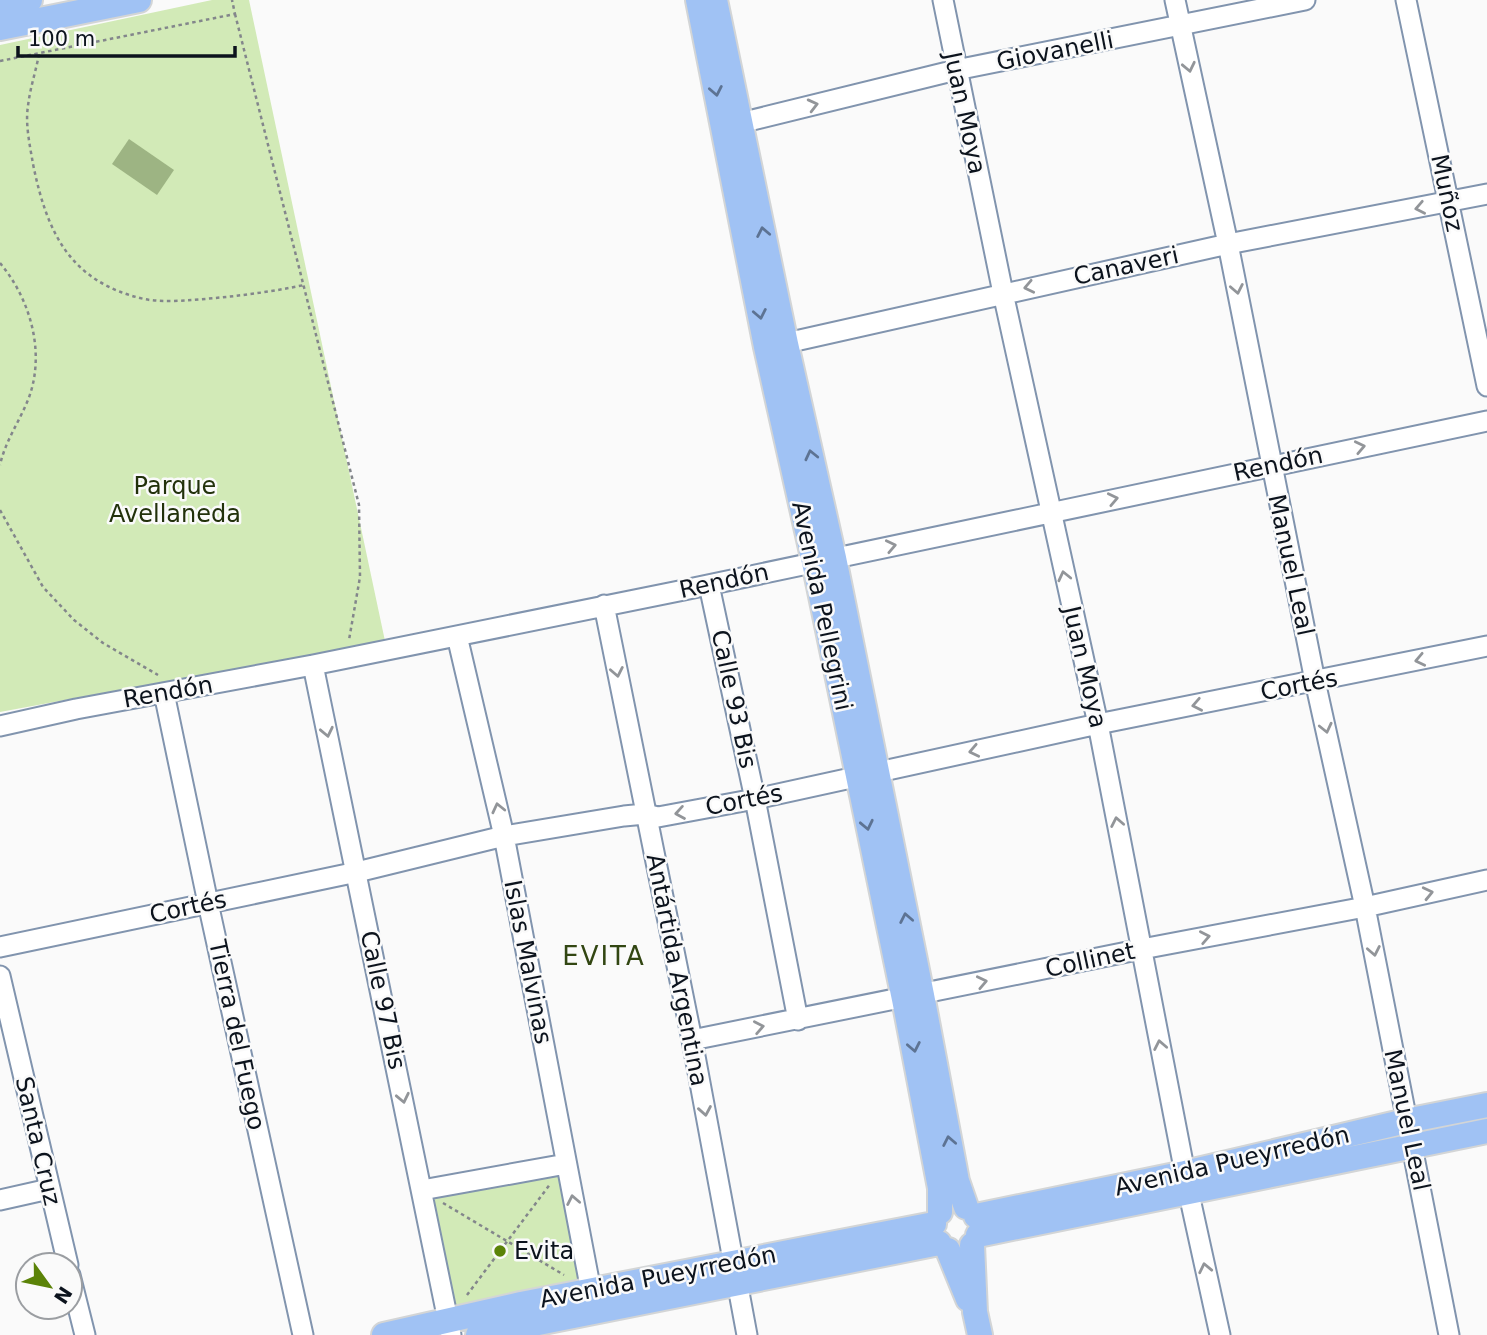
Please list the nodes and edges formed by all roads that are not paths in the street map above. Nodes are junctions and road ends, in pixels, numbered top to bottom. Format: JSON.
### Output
{"nodes":[{"id":1,"x":30,"y":0,"type":"edge"},
{"id":2,"x":139,"y":0,"type":"edge"},
{"id":3,"x":698,"y":0,"type":"edge"},
{"id":4,"x":715,"y":0,"type":"edge"},
{"id":5,"x":943,"y":0,"type":"edge"},
{"id":6,"x":1175,"y":0,"type":"edge"},
{"id":7,"x":1306,"y":0,"type":"edge"},
{"id":8,"x":1406,"y":0,"type":"edge"},
{"id":9,"x":0,"y":6,"type":"edge"},
{"id":10,"x":1181,"y":26,"type":"junction"},
{"id":11,"x":0,"y":28,"type":"edge"},
{"id":12,"x":956,"y":70,"type":"junction"},
{"id":13,"x":732,"y":125,"type":"junction"},
{"id":14,"x":1487,"y":194,"type":"edge"},
{"id":15,"x":1449,"y":202,"type":"junction"},
{"id":16,"x":1228,"y":244,"type":"junction"},
{"id":17,"x":1003,"y":293,"type":"junction"},
{"id":18,"x":776,"y":346,"type":"junction"},
{"id":19,"x":1487,"y":386,"type":"edge"},
{"id":20,"x":1487,"y":421,"type":"edge"},
{"id":21,"x":1271,"y":465,"type":"junction"},
{"id":22,"x":1050,"y":513,"type":"junction"},
{"id":23,"x":824,"y":560,"type":"junction"},
{"id":24,"x":709,"y":585,"type":"junction"},
{"id":25,"x":604,"y":605,"type":"junction"},
{"id":26,"x":457,"y":636,"type":"junction"},
{"id":27,"x":1487,"y":646,"type":"edge"},
{"id":28,"x":313,"y":665,"type":"junction"},
{"id":29,"x":1315,"y":681,"type":"junction"},
{"id":30,"x":164,"y":686,"type":"junction"},
{"id":31,"x":1098,"y":724,"type":"junction"},
{"id":32,"x":0,"y":726,"type":"edge"},
{"id":33,"x":867,"y":774,"type":"junction"},
{"id":34,"x":755,"y":799,"type":"junction"},
{"id":35,"x":645,"y":814,"type":"junction"},
{"id":36,"x":504,"y":836,"type":"junction"},
{"id":37,"x":357,"y":872,"type":"junction"},
{"id":38,"x":1487,"y":880,"type":"edge"},
{"id":39,"x":208,"y":903,"type":"junction"},
{"id":40,"x":1366,"y":907,"type":"junction"},
{"id":41,"x":0,"y":947,"type":"edge"},
{"id":42,"x":1142,"y":949,"type":"junction"},
{"id":43,"x":0,"y":976,"type":"edge"},
{"id":44,"x":913,"y":997,"type":"junction"},
{"id":45,"x":798,"y":1020,"type":"junction"},
{"id":46,"x":692,"y":1040,"type":"junction"},
{"id":47,"x":1487,"y":1105,"type":"edge"},
{"id":48,"x":1406,"y":1121,"type":"junction"},
{"id":49,"x":1487,"y":1132,"type":"edge"},
{"id":50,"x":1414,"y":1146,"type":"junction"},
{"id":51,"x":566,"y":1164,"type":"junction"},
{"id":52,"x":1187,"y":1183,"type":"junction"},
{"id":53,"x":49,"y":1189,"type":"junction"},
{"id":54,"x":422,"y":1190,"type":"junction"},
{"id":55,"x":0,"y":1200,"type":"edge"},
{"id":56,"x":973,"y":1226,"type":"junction"},
{"id":57,"x":940,"y":1232,"type":"junction"},
{"id":58,"x":64,"y":1251,"type":"edge"},
{"id":59,"x":734,"y":1273,"type":"junction"},
{"id":60,"x":591,"y":1291,"type":"junction"},
{"id":61,"x":525,"y":1322,"type":"edge"},
{"id":62,"x":977,"y":1324,"type":"edge"},
{"id":63,"x":449,"y":1328,"type":"edge"},
{"id":64,"x":303,"y":1335,"type":"edge"},
{"id":65,"x":384,"y":1335,"type":"edge"},
{"id":66,"x":478,"y":1335,"type":"edge"},
{"id":67,"x":747,"y":1335,"type":"edge"},
{"id":68,"x":1220,"y":1335,"type":"edge"},
{"id":69,"x":1449,"y":1335,"type":"edge"}],
"edges":[{"from":1,"to":9,"type":"main road"},
{"from":2,"to":11,"type":"main road"},
{"from":3,"to":13,"type":"main road","name":"Avenida Pellegrini","one_way":true},
{"from":4,"to":13,"type":"main road","name":"Avenida Pellegrini"},
{"from":5,"to":12,"type":"street","name":"Juan Moya"},
{"from":6,"to":10,"type":"street","name":"Manuel Leal"},
{"from":7,"to":10,"type":"street","name":"Giovanelli"},
{"from":8,"to":15,"type":"street","name":"Muñoz"},
{"from":10,"to":12,"type":"street","name":"Giovanelli"},
{"from":10,"to":16,"type":"street","name":"Manuel Leal","one_way":true},
{"from":13,"to":12,"type":"street","name":"Giovanelli","one_way":true},
{"from":12,"to":17,"type":"street","name":"Juan Moya"},
{"from":13,"to":18,"type":"main road","name":"Avenida Pellegrini"},
{"from":14,"to":15,"type":"street","name":"Canaveri"},
{"from":15,"to":16,"type":"street","name":"Canaveri","one_way":true},
{"from":15,"to":19,"type":"street","name":"Muñoz"},
{"from":16,"to":17,"type":"street","name":"Canaveri","one_way":true},
{"from":16,"to":21,"type":"street","name":"Manuel Leal","one_way":true},
{"from":17,"to":18,"type":"street","name":"Canaveri"},
{"from":17,"to":22,"type":"street","name":"Juan Moya"},
{"from":18,"to":23,"type":"main road","name":"Avenida Pellegrini"},
{"from":21,"to":20,"type":"street","name":"Rendón","one_way":true},
{"from":22,"to":21,"type":"street","name":"Rendón","one_way":true},
{"from":21,"to":29,"type":"street","name":"Manuel Leal"},
{"from":23,"to":22,"type":"street","name":"Rendón","one_way":true},
{"from":31,"to":22,"type":"street","name":"Juan Moya","one_way":true},
{"from":23,"to":24,"type":"street","name":"Rendón"},
{"from":23,"to":33,"type":"main road","name":"Avenida Pellegrini"},
{"from":24,"to":25,"type":"street","name":"Rendón"},
{"from":24,"to":34,"type":"street","name":"Calle 93 Bis"},
{"from":25,"to":26,"type":"street","name":"Rendón"},
{"from":25,"to":35,"type":"street","name":"Antártida Argentina","one_way":true},
{"from":26,"to":28,"type":"street","name":"Rendón"},
{"from":36,"to":26,"type":"street","name":"Islas Malvinas","one_way":true},
{"from":27,"to":29,"type":"street","name":"Cortés","one_way":true},
{"from":28,"to":30,"type":"street","name":"Rendón"},
{"from":28,"to":37,"type":"street","name":"Calle 97 Bis","one_way":true},
{"from":29,"to":31,"type":"street","name":"Cortés","one_way":true},
{"from":29,"to":40,"type":"street","name":"Manuel Leal","one_way":true},
{"from":30,"to":32,"type":"street","name":"Rendón"},
{"from":30,"to":39,"type":"street","name":"Tierra del Fuego"},
{"from":31,"to":33,"type":"street","name":"Cortés","one_way":true},
{"from":42,"to":31,"type":"street","name":"Juan Moya","one_way":true},
{"from":33,"to":34,"type":"street","name":"Cortés"},
{"from":33,"to":44,"type":"main road","name":"Avenida Pellegrini"},
{"from":34,"to":35,"type":"street","name":"Cortés","one_way":true},
{"from":34,"to":45,"type":"street","name":"Calle 93 Bis"},
{"from":35,"to":36,"type":"street","name":"Cortés"},
{"from":35,"to":46,"type":"street","name":"Antártida Argentina"},
{"from":36,"to":37,"type":"street","name":"Cortés"},
{"from":36,"to":51,"type":"street","name":"Islas Malvinas"},
{"from":37,"to":39,"type":"street","name":"Cortés"},
{"from":37,"to":54,"type":"street","name":"Calle 97 Bis","one_way":true},
{"from":40,"to":38,"type":"street","name":"Collinet","one_way":true},
{"from":39,"to":41,"type":"street","name":"Cortés"},
{"from":39,"to":64,"type":"street","name":"Tierra del Fuego"},
{"from":42,"to":40,"type":"street","name":"Collinet","one_way":true},
{"from":40,"to":48,"type":"street","name":"Manuel Leal","one_way":true},
{"from":44,"to":42,"type":"street","name":"Collinet","one_way":true},
{"from":52,"to":42,"type":"street","name":"Juan Moya","one_way":true},
{"from":43,"to":53,"type":"street","name":"Santa Cruz"},
{"from":44,"to":45,"type":"street","name":"Collinet"},
{"from":56,"to":44,"type":"main road","name":"Avenida Pellegrini","one_way":true},
{"from":44,"to":57,"type":"main road","name":"Avenida Pellegrini","one_way":true},
{"from":46,"to":45,"type":"street","name":"Collinet","one_way":true},
{"from":46,"to":59,"type":"street","name":"Antártida Argentina","one_way":true},
{"from":47,"to":48,"type":"main road","name":"Avenida Pueyrredón"},
{"from":48,"to":50,"type":"street","name":"Manuel Leal"},
{"from":48,"to":52,"type":"main road","name":"Avenida Pueyrredón"},
{"from":49,"to":50,"type":"main road","name":"Avenida Pueyrredón"},
{"from":50,"to":52,"type":"main road","name":"Avenida Pueyrredón"},
{"from":50,"to":69,"type":"street","name":"Manuel Leal"},
{"from":51,"to":54,"type":"street"},
{"from":60,"to":51,"type":"street","name":"Islas Malvinas","one_way":true},
{"from":52,"to":56,"type":"main road","name":"Avenida Pueyrredón"},
{"from":68,"to":52,"type":"street","name":"Juan Moya","one_way":true},
{"from":53,"to":55,"type":"street"},
{"from":53,"to":58,"type":"street","name":"Santa Cruz"},
{"from":54,"to":63,"type":"street","name":"Calle 97 Bis"},
{"from":56,"to":57,"type":"main road"},
{"from":56,"to":57,"type":"main road"},
{"from":56,"to":62,"type":"main road","name":"Avenida Pellegrini"},
{"from":57,"to":59,"type":"main road","name":"Avenida Pueyrredón"},
{"from":57,"to":62,"type":"main road","name":"Avenida Pellegrini"},
{"from":59,"to":60,"type":"main road","name":"Avenida Pueyrredón"},
{"from":59,"to":61,"type":"main road","name":"Avenida Pueyrredón"},
{"from":59,"to":67,"type":"street","name":"Antártida Argentina"},
{"from":60,"to":61,"type":"main road","name":"Avenida Pueyrredón"},
{"from":61,"to":63,"type":"main road","name":"Avenida Pueyrredón"},
{"from":61,"to":66,"type":"main road","name":"Avenida Pueyrredón"},
{"from":63,"to":65,"type":"main road","name":"Avenida Pueyrredón"}]}
